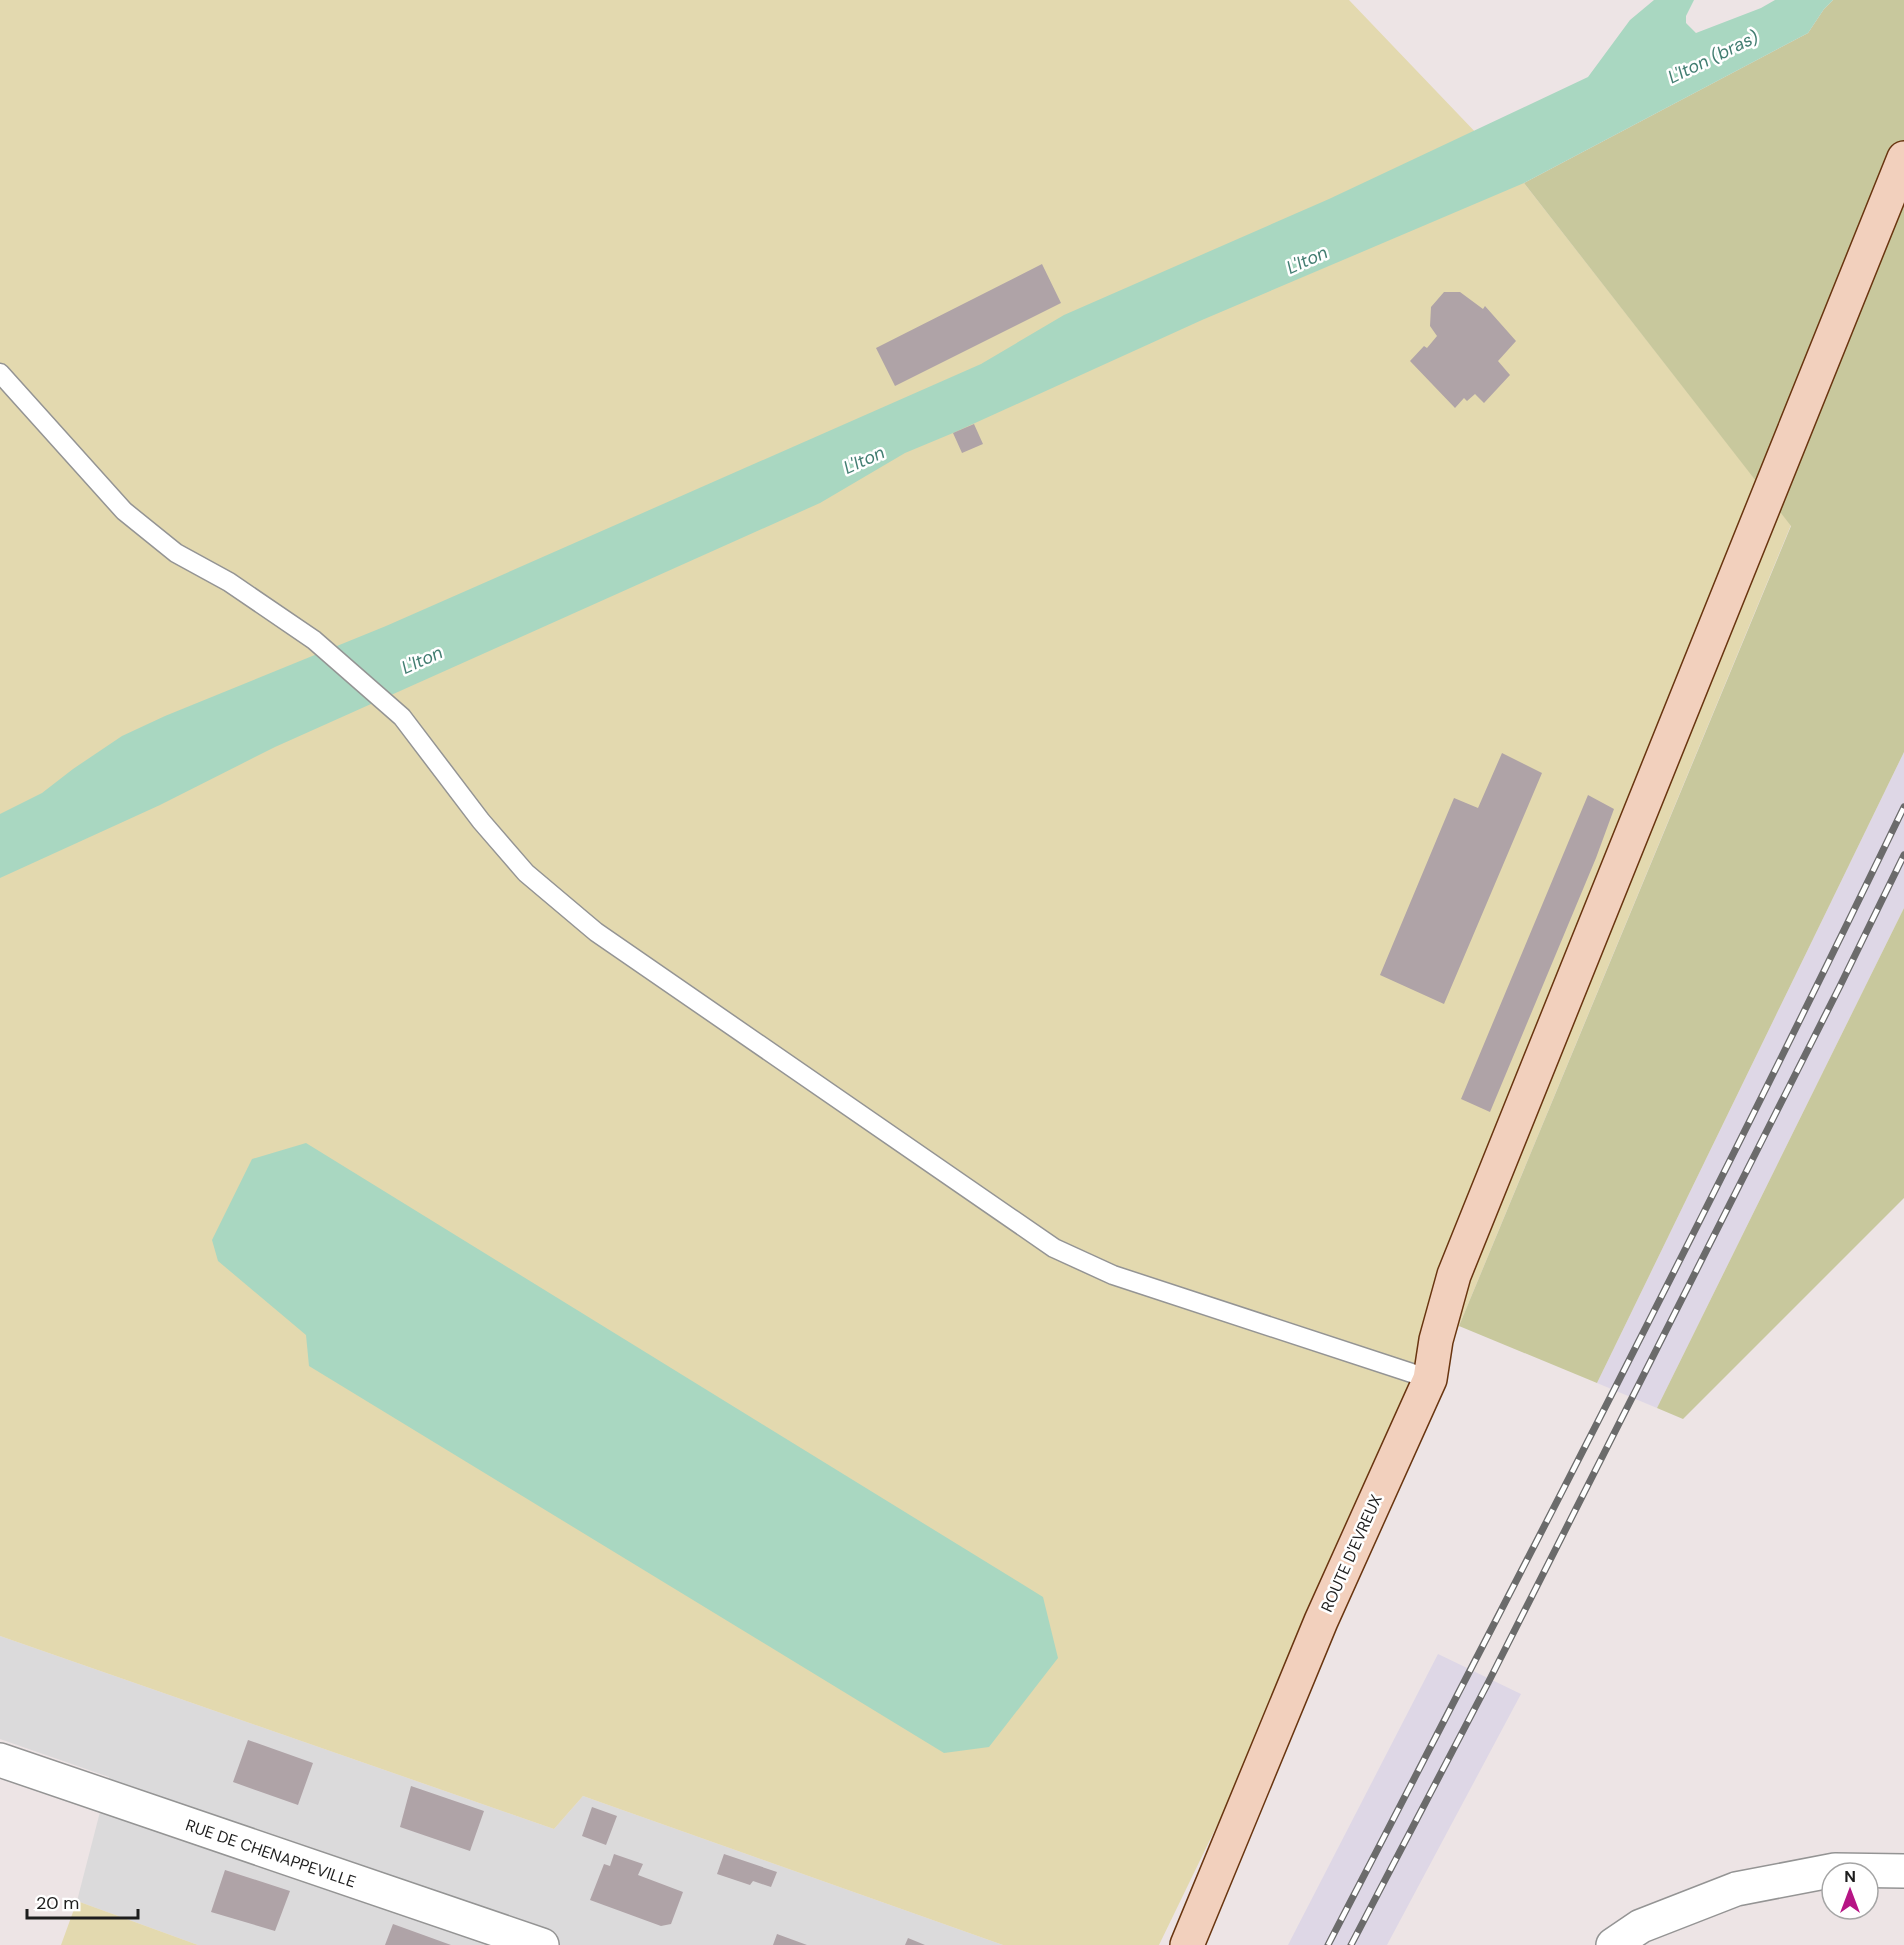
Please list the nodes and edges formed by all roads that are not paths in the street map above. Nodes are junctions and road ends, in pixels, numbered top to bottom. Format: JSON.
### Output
{"nodes":[{"id":1,"x":1904,"y":158,"type":"edge"},
{"id":2,"x":0,"y":373,"type":"edge"},
{"id":3,"x":1430,"y":1379,"type":"junction"},
{"id":4,"x":0,"y":1760,"type":"edge"},
{"id":5,"x":1904,"y":1871,"type":"edge"},
{"id":6,"x":543,"y":1945,"type":"edge"},
{"id":7,"x":1187,"y":1945,"type":"edge"},
{"id":8,"x":1613,"y":1945,"type":"edge"}],
"edges":[{"from":1,"to":3,"type":"main road","name":"ROUTE D'EVREUX"},
{"from":2,"to":3,"type":"lane"},
{"from":3,"to":7,"type":"main road","name":"ROUTE D'EVREUX"},
{"from":4,"to":6,"type":"street","name":"RUE DE CHENAPPEVILLE"},
{"from":5,"to":8,"type":"street"}]}
